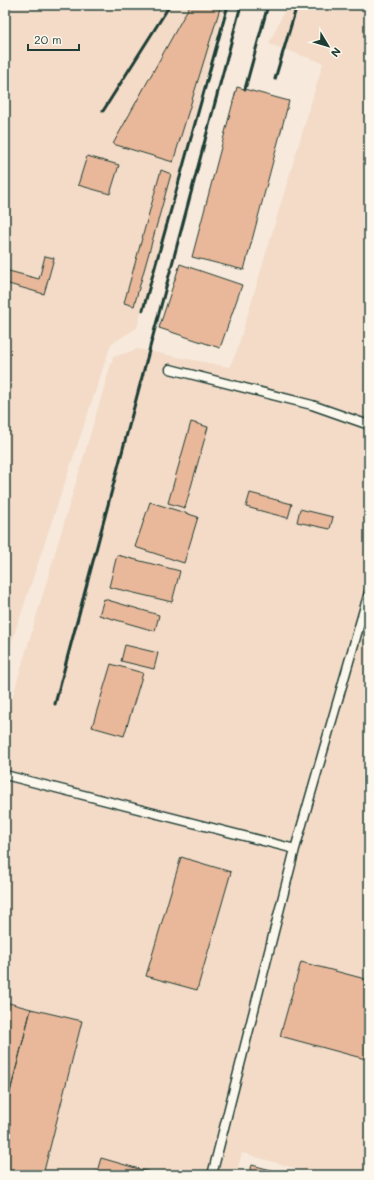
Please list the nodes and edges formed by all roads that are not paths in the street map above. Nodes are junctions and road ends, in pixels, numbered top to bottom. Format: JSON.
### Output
{"nodes":[{"id":1,"x":170,"y":370,"type":"dead end"},
{"id":2,"x":369,"y":424,"type":"edge"},
{"id":3,"x":369,"y":592,"type":"edge"},
{"id":4,"x":5,"y":775,"type":"edge"},
{"id":5,"x":295,"y":849,"type":"junction"},
{"id":6,"x":212,"y":1175,"type":"edge"}],
"edges":[{"from":1,"to":2,"type":"lane"},
{"from":3,"to":5,"type":"lane"},
{"from":4,"to":5,"type":"lane"},
{"from":5,"to":6,"type":"lane"}]}
